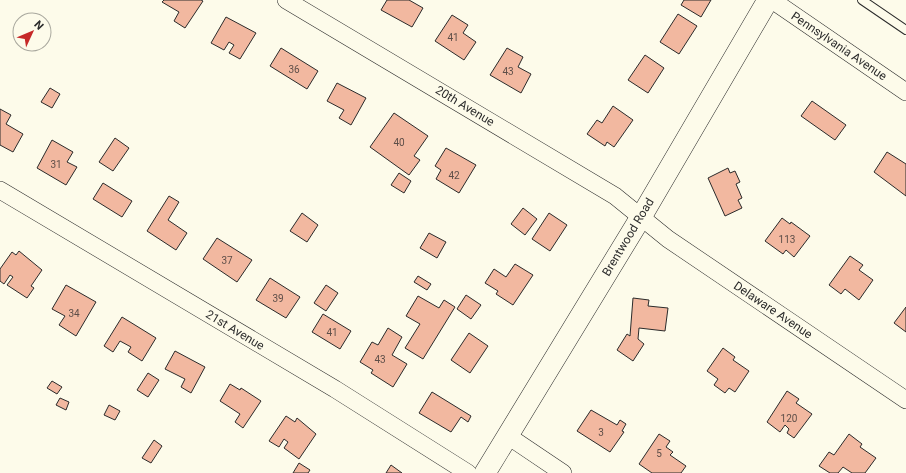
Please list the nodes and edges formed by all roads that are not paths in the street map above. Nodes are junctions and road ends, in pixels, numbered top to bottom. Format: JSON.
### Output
{"nodes":[{"id":1,"x":286,"y":0,"type":"edge"},
{"id":2,"x":768,"y":0,"type":"edge"},
{"id":3,"x":772,"y":0,"type":"edge"},
{"id":4,"x":862,"y":0,"type":"edge"},
{"id":5,"x":906,"y":30,"type":"edge"},
{"id":6,"x":906,"y":92,"type":"edge"},
{"id":7,"x":0,"y":190,"type":"edge"},
{"id":8,"x":641,"y":217,"type":"junction"},
{"id":9,"x":906,"y":400,"type":"edge"},
{"id":10,"x":508,"y":436,"type":"junction"},
{"id":11,"x":468,"y":473,"type":"edge"},
{"id":12,"x":485,"y":473,"type":"edge"},
{"id":13,"x":563,"y":473,"type":"edge"}],
"edges":[{"from":1,"to":8,"type":"street","name":"20th Avenue"},
{"from":2,"to":8,"type":"street","name":"Brentwood Road"},
{"from":3,"to":6,"type":"street","name":"Pennsylvania Avenue"},
{"from":4,"to":5,"type":"lane"},
{"from":7,"to":11,"type":"street","name":"21st Avenue"},
{"from":8,"to":9,"type":"street","name":"Delaware Avenue"},
{"from":8,"to":10,"type":"street","name":"Brentwood Road"},
{"from":10,"to":12,"type":"street","name":"Brentwood Road"},
{"from":10,"to":13,"type":"street"}]}
